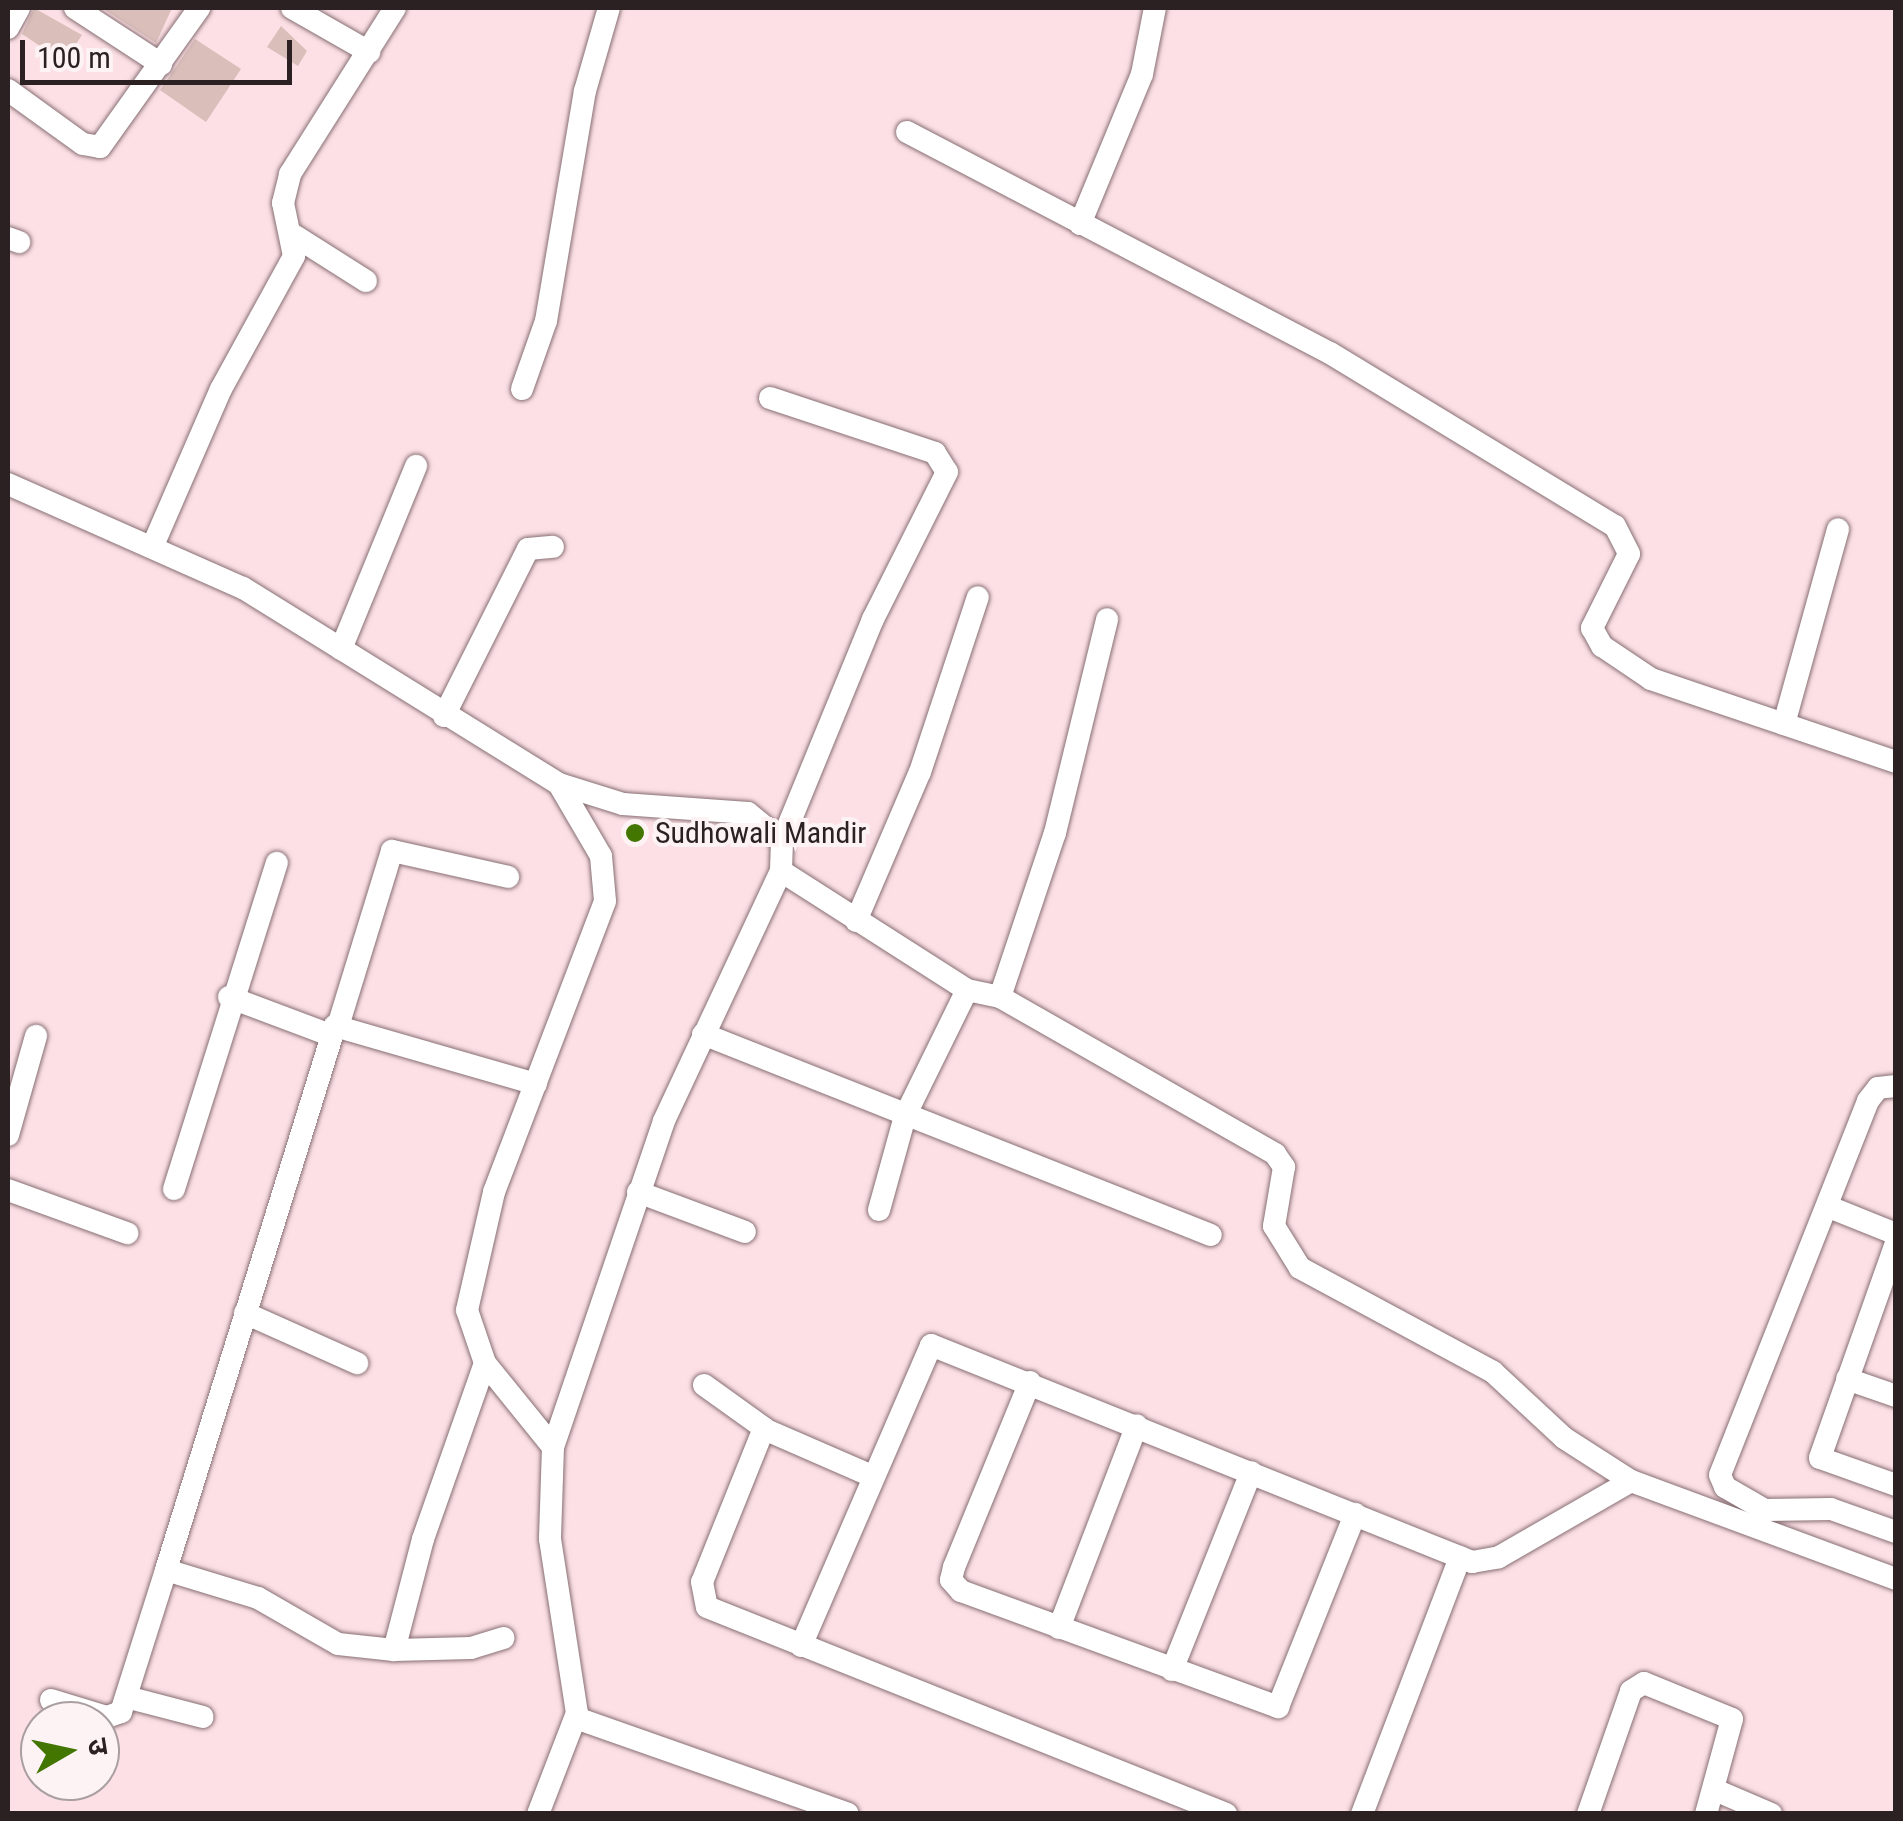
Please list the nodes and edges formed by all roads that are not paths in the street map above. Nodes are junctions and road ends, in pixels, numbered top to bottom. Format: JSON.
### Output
{"nodes":[{"id":1,"x":20,"y":8,"type":"edge"},
{"id":2,"x":75,"y":8,"type":"edge"},
{"id":3,"x":198,"y":8,"type":"edge"},
{"id":4,"x":292,"y":8,"type":"edge"},
{"id":5,"x":394,"y":8,"type":"edge"},
{"id":6,"x":609,"y":8,"type":"edge"},
{"id":7,"x":1155,"y":8,"type":"edge"},
{"id":8,"x":8,"y":28,"type":"edge"},
{"id":9,"x":370,"y":52,"type":"junction"},
{"id":10,"x":161,"y":64,"type":"junction"},
{"id":11,"x":8,"y":90,"type":"edge"},
{"id":12,"x":907,"y":132,"type":"dead end"},
{"id":13,"x":1080,"y":224,"type":"junction"},
{"id":14,"x":296,"y":236,"type":"junction"},
{"id":15,"x":366,"y":281,"type":"dead end"},
{"id":16,"x":522,"y":389,"type":"dead end"},
{"id":17,"x":770,"y":398,"type":"dead end"},
{"id":18,"x":416,"y":466,"type":"dead end"},
{"id":19,"x":8,"y":484,"type":"edge"},
{"id":20,"x":1838,"y":529,"type":"dead end"},
{"id":21,"x":154,"y":543,"type":"junction"},
{"id":22,"x":553,"y":547,"type":"dead end"},
{"id":23,"x":978,"y":597,"type":"dead end"},
{"id":24,"x":1107,"y":620,"type":"dead end"},
{"id":25,"x":341,"y":650,"type":"junction"},
{"id":26,"x":444,"y":716,"type":"junction"},
{"id":27,"x":1784,"y":724,"type":"junction"},
{"id":28,"x":1895,"y":761,"type":"edge"},
{"id":29,"x":559,"y":784,"type":"junction"},
{"id":30,"x":782,"y":841,"type":"junction"},
{"id":31,"x":277,"y":863,"type":"dead end"},
{"id":32,"x":781,"y":872,"type":"junction"},
{"id":33,"x":508,"y":878,"type":"dead end"},
{"id":34,"x":856,"y":921,"type":"junction"},
{"id":35,"x":966,"y":990,"type":"junction"},
{"id":36,"x":229,"y":997,"type":"junction"},
{"id":37,"x":1000,"y":997,"type":"junction"},
{"id":38,"x":335,"y":1029,"type":"junction"},
{"id":39,"x":703,"y":1034,"type":"junction"},
{"id":40,"x":36,"y":1036,"type":"dead end"},
{"id":41,"x":536,"y":1084,"type":"junction"},
{"id":42,"x":1896,"y":1086,"type":"edge"},
{"id":43,"x":904,"y":1116,"type":"junction"},
{"id":44,"x":8,"y":1135,"type":"edge"},
{"id":45,"x":174,"y":1189,"type":"dead end"},
{"id":46,"x":8,"y":1190,"type":"edge"},
{"id":47,"x":638,"y":1192,"type":"junction"},
{"id":48,"x":1829,"y":1207,"type":"junction"},
{"id":49,"x":879,"y":1210,"type":"dead end"},
{"id":50,"x":745,"y":1232,"type":"dead end"},
{"id":51,"x":126,"y":1234,"type":"dead end"},
{"id":52,"x":1896,"y":1234,"type":"edge"},
{"id":53,"x":1211,"y":1236,"type":"dead end"},
{"id":54,"x":1896,"y":1243,"type":"edge"},
{"id":55,"x":1891,"y":1271,"type":"edge"},
{"id":56,"x":245,"y":1313,"type":"junction"},
{"id":57,"x":484,"y":1363,"type":"junction"},
{"id":58,"x":358,"y":1364,"type":"dead end"},
{"id":59,"x":1848,"y":1379,"type":"junction"},
{"id":60,"x":1030,"y":1382,"type":"junction"},
{"id":61,"x":704,"y":1385,"type":"dead end"},
{"id":62,"x":1896,"y":1396,"type":"edge"},
{"id":63,"x":1137,"y":1426,"type":"junction"},
{"id":64,"x":764,"y":1429,"type":"junction"},
{"id":65,"x":553,"y":1448,"type":"junction"},
{"id":66,"x":1250,"y":1472,"type":"junction"},
{"id":67,"x":872,"y":1476,"type":"junction"},
{"id":68,"x":1631,"y":1480,"type":"junction"},
{"id":69,"x":1896,"y":1485,"type":"edge"},
{"id":70,"x":1355,"y":1514,"type":"junction"},
{"id":71,"x":1896,"y":1532,"type":"edge"},
{"id":72,"x":1460,"y":1557,"type":"junction"},
{"id":73,"x":166,"y":1570,"type":"junction"},
{"id":74,"x":1896,"y":1579,"type":"edge"},
{"id":75,"x":1059,"y":1628,"type":"junction"},
{"id":76,"x":504,"y":1638,"type":"dead end"},
{"id":77,"x":801,"y":1646,"type":"junction"},
{"id":78,"x":394,"y":1650,"type":"junction"},
{"id":79,"x":1172,"y":1670,"type":"junction"},
{"id":80,"x":130,"y":1698,"type":"junction"},
{"id":81,"x":51,"y":1700,"type":"dead end"},
{"id":82,"x":203,"y":1717,"type":"dead end"},
{"id":83,"x":576,"y":1718,"type":"junction"},
{"id":84,"x":1715,"y":1790,"type":"junction"},
{"id":85,"x":538,"y":1814,"type":"edge"},
{"id":86,"x":848,"y":1814,"type":"edge"},
{"id":87,"x":1226,"y":1814,"type":"edge"},
{"id":88,"x":1362,"y":1814,"type":"edge"},
{"id":89,"x":1588,"y":1814,"type":"edge"},
{"id":90,"x":1706,"y":1814,"type":"edge"},
{"id":91,"x":1772,"y":1814,"type":"edge"}],
"edges":[{"from":1,"to":8,"type":"street"},
{"from":2,"to":10,"type":"street"},
{"from":3,"to":10,"type":"street"},
{"from":4,"to":9,"type":"street"},
{"from":5,"to":9,"type":"street"},
{"from":6,"to":16,"type":"street"},
{"from":7,"to":13,"type":"street"},
{"from":9,"to":14,"type":"street"},
{"from":10,"to":11,"type":"street"},
{"from":12,"to":13,"type":"street"},
{"from":13,"to":27,"type":"street"},
{"from":14,"to":15,"type":"street"},
{"from":14,"to":21,"type":"street"},
{"from":17,"to":30,"type":"street"},
{"from":18,"to":25,"type":"street"},
{"from":19,"to":21,"type":"street"},
{"from":20,"to":27,"type":"street"},
{"from":21,"to":25,"type":"street"},
{"from":22,"to":26,"type":"street"},
{"from":23,"to":34,"type":"street"},
{"from":24,"to":37,"type":"street"},
{"from":25,"to":26,"type":"street"},
{"from":26,"to":29,"type":"street"},
{"from":27,"to":28,"type":"street"},
{"from":29,"to":30,"type":"street"},
{"from":29,"to":41,"type":"street"},
{"from":30,"to":32,"type":"street"},
{"from":31,"to":36,"type":"street"},
{"from":32,"to":34,"type":"street"},
{"from":32,"to":39,"type":"street"},
{"from":33,"to":38,"type":"street"},
{"from":34,"to":35,"type":"street"},
{"from":35,"to":37,"type":"street"},
{"from":35,"to":43,"type":"street"},
{"from":36,"to":38,"type":"street"},
{"from":36,"to":45,"type":"street"},
{"from":37,"to":68,"type":"street"},
{"from":38,"to":41,"type":"street"},
{"from":38,"to":56,"type":"street"},
{"from":39,"to":43,"type":"street"},
{"from":39,"to":47,"type":"street"},
{"from":40,"to":44,"type":"street"},
{"from":41,"to":57,"type":"street"},
{"from":42,"to":48,"type":"street"},
{"from":43,"to":49,"type":"street"},
{"from":43,"to":53,"type":"street"},
{"from":46,"to":51,"type":"street"},
{"from":47,"to":50,"type":"street"},
{"from":47,"to":65,"type":"street"},
{"from":48,"to":52,"type":"street"},
{"from":48,"to":71,"type":"street"},
{"from":54,"to":55,"type":"street"},
{"from":55,"to":59,"type":"street"},
{"from":56,"to":58,"type":"street"},
{"from":56,"to":73,"type":"street"},
{"from":57,"to":65,"type":"street"},
{"from":57,"to":78,"type":"street"},
{"from":59,"to":62,"type":"street"},
{"from":59,"to":69,"type":"street"},
{"from":60,"to":63,"type":"street"},
{"from":60,"to":67,"type":"street"},
{"from":60,"to":75,"type":"street"},
{"from":61,"to":64,"type":"street"},
{"from":63,"to":66,"type":"street"},
{"from":63,"to":75,"type":"street"},
{"from":64,"to":67,"type":"street"},
{"from":64,"to":77,"type":"street"},
{"from":65,"to":83,"type":"street"},
{"from":66,"to":70,"type":"street"},
{"from":66,"to":79,"type":"street"},
{"from":67,"to":77,"type":"street"},
{"from":68,"to":72,"type":"street"},
{"from":68,"to":74,"type":"street"},
{"from":70,"to":72,"type":"street"},
{"from":70,"to":79,"type":"street"},
{"from":72,"to":88,"type":"street"},
{"from":73,"to":78,"type":"street"},
{"from":73,"to":80,"type":"street"},
{"from":75,"to":79,"type":"street"},
{"from":76,"to":78,"type":"street"},
{"from":77,"to":87,"type":"street"},
{"from":80,"to":81,"type":"street"},
{"from":80,"to":82,"type":"street"},
{"from":83,"to":85,"type":"street"},
{"from":83,"to":86,"type":"street"},
{"from":84,"to":89,"type":"street"},
{"from":84,"to":90,"type":"street"},
{"from":84,"to":91,"type":"street"}]}
